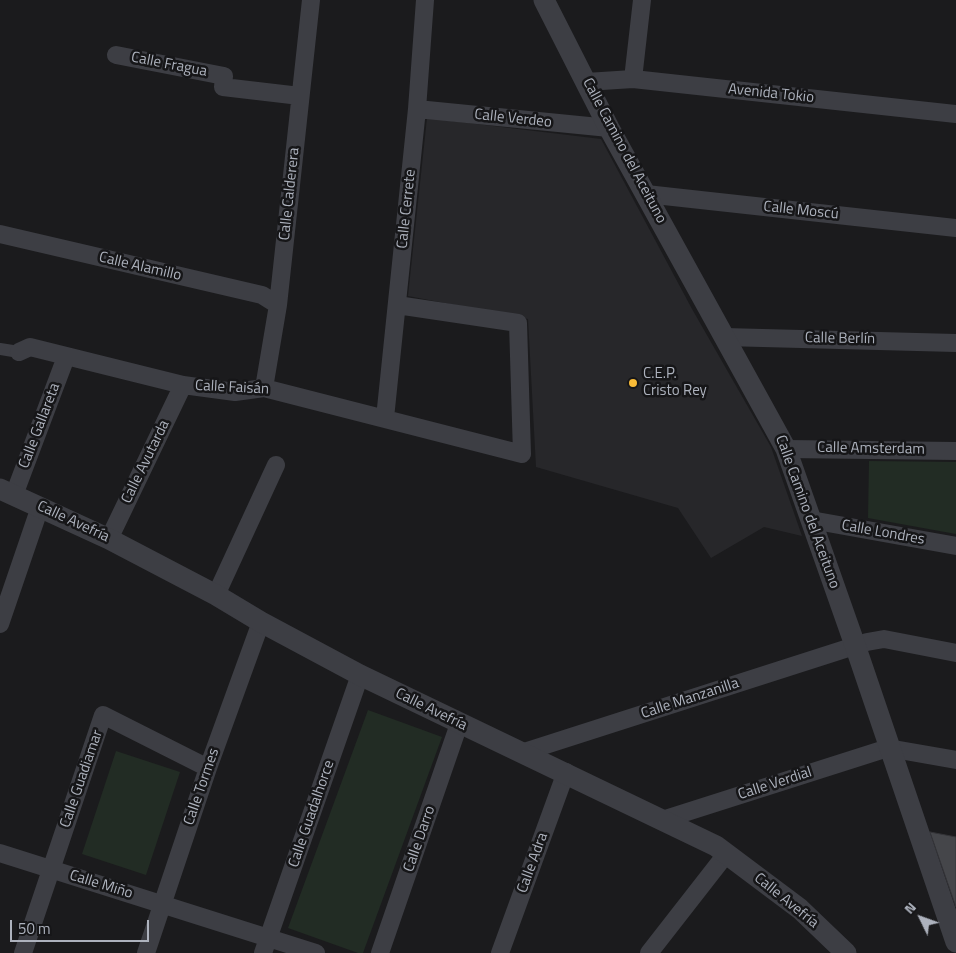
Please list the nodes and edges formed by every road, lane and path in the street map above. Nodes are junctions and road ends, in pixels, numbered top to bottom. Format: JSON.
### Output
{"nodes":[{"id":1,"x":311,"y":0,"type":"edge"},
{"id":2,"x":426,"y":0,"type":"edge"},
{"id":3,"x":544,"y":0,"type":"edge"},
{"id":4,"x":642,"y":0,"type":"edge"},
{"id":5,"x":116,"y":55,"type":"dead end"},
{"id":6,"x":633,"y":79,"type":"junction"},
{"id":7,"x":586,"y":82,"type":"junction"},
{"id":8,"x":300,"y":96,"type":"junction"},
{"id":9,"x":417,"y":110,"type":"junction"},
{"id":10,"x":956,"y":114,"type":"edge"},
{"id":11,"x":609,"y":128,"type":"junction"},
{"id":12,"x":646,"y":194,"type":"junction"},
{"id":13,"x":956,"y":228,"type":"edge"},
{"id":14,"x":0,"y":234,"type":"edge"},
{"id":15,"x":278,"y":305,"type":"junction"},
{"id":16,"x":397,"y":305,"type":"junction"},
{"id":17,"x":724,"y":338,"type":"junction"},
{"id":18,"x":956,"y":343,"type":"edge"},
{"id":19,"x":0,"y":349,"type":"edge"},
{"id":20,"x":20,"y":352,"type":"joint"},
{"id":21,"x":66,"y":357,"type":"junction"},
{"id":22,"x":183,"y":385,"type":"junction"},
{"id":23,"x":264,"y":388,"type":"junction"},
{"id":24,"x":385,"y":418,"type":"junction"},
{"id":25,"x":786,"y":449,"type":"junction"},
{"id":26,"x":956,"y":450,"type":"edge"},
{"id":27,"x":276,"y":465,"type":"dead end"},
{"id":28,"x":7,"y":492,"type":"edge"},
{"id":29,"x":40,"y":507,"type":"junction"},
{"id":30,"x":811,"y":520,"type":"junction"},
{"id":31,"x":110,"y":539,"type":"junction"},
{"id":32,"x":956,"y":546,"type":"edge"},
{"id":33,"x":216,"y":595,"type":"junction"},
{"id":34,"x":261,"y":622,"type":"junction"},
{"id":35,"x":0,"y":624,"type":"edge"},
{"id":36,"x":856,"y":645,"type":"junction"},
{"id":37,"x":956,"y":653,"type":"edge"},
{"id":38,"x":360,"y":675,"type":"junction"},
{"id":39,"x":459,"y":724,"type":"junction"},
{"id":40,"x":888,"y":748,"type":"junction"},
{"id":41,"x":524,"y":752,"type":"junction"},
{"id":42,"x":956,"y":760,"type":"edge"},
{"id":43,"x":208,"y":768,"type":"junction"},
{"id":44,"x":566,"y":772,"type":"junction"},
{"id":45,"x":662,"y":820,"type":"junction"},
{"id":46,"x":727,"y":853,"type":"junction"},
{"id":47,"x":0,"y":854,"type":"edge"},
{"id":48,"x":51,"y":870,"type":"junction"},
{"id":49,"x":161,"y":904,"type":"junction"},
{"id":50,"x":956,"y":942,"type":"edge"},
{"id":51,"x":266,"y":946,"type":"edge"},
{"id":52,"x":840,"y":951,"type":"edge"},
{"id":53,"x":23,"y":953,"type":"edge"},
{"id":54,"x":146,"y":953,"type":"edge"},
{"id":55,"x":316,"y":953,"type":"edge"},
{"id":56,"x":380,"y":953,"type":"edge"},
{"id":57,"x":500,"y":953,"type":"edge"},
{"id":58,"x":649,"y":953,"type":"edge"}],
"edges":[{"from":1,"to":8,"type":"street","name":"Calle Calderera"},
{"from":2,"to":9,"type":"street","name":"Calle Cerrete"},
{"from":3,"to":7,"type":"street","name":"Calle Camino del Aceituno"},
{"from":4,"to":6,"type":"street"},
{"from":5,"to":8,"type":"street","name":"Calle Fragua"},
{"from":6,"to":7,"type":"street","name":"Avenida Tokio"},
{"from":6,"to":10,"type":"street","name":"Avenida Tokio"},
{"from":7,"to":11,"type":"street","name":"Calle Camino del Aceituno"},
{"from":8,"to":15,"type":"street","name":"Calle Calderera"},
{"from":9,"to":11,"type":"street","name":"Calle Verdeo"},
{"from":9,"to":16,"type":"street","name":"Calle Cerrete"},
{"from":11,"to":12,"type":"street","name":"Calle Camino del Aceituno"},
{"from":12,"to":13,"type":"street","name":"Calle Moscú"},
{"from":12,"to":17,"type":"street","name":"Calle Camino del Aceituno"},
{"from":14,"to":15,"type":"street","name":"Calle Alamillo"},
{"from":15,"to":23,"type":"street","name":"Calle Calderera"},
{"from":16,"to":24,"type":"street","name":"Calle Cerrete"},
{"from":16,"to":24,"type":"street","name":"Calle Faisán"},
{"from":17,"to":18,"type":"street","name":"Calle Berlín"},
{"from":17,"to":25,"type":"street","name":"Calle Camino del Aceituno"},
{"from":19,"to":20,"type":"street","name":"Calle Faisán"},
{"from":20,"to":21,"type":"street","name":"Calle Faisán"},
{"from":21,"to":22,"type":"street","name":"Calle Faisán"},
{"from":21,"to":28,"type":"street","name":"Calle Gallareta"},
{"from":22,"to":23,"type":"street","name":"Calle Faisán"},
{"from":22,"to":31,"type":"street","name":"Calle Avutarda"},
{"from":23,"to":24,"type":"street","name":"Calle Faisán"},
{"from":25,"to":26,"type":"street","name":"Calle Amsterdam"},
{"from":25,"to":30,"type":"street","name":"Calle Camino del Aceituno"},
{"from":27,"to":33,"type":"street"},
{"from":28,"to":29,"type":"street","name":"Calle Avefría"},
{"from":29,"to":31,"type":"street","name":"Calle Avefría"},
{"from":29,"to":35,"type":"street"},
{"from":30,"to":32,"type":"street","name":"Calle Londres"},
{"from":30,"to":36,"type":"street","name":"Calle Camino del Aceituno"},
{"from":31,"to":33,"type":"street","name":"Calle Avefría"},
{"from":33,"to":34,"type":"street","name":"Calle Avefría"},
{"from":34,"to":38,"type":"street","name":"Calle Avefría"},
{"from":34,"to":43,"type":"street","name":"Calle Tormes"},
{"from":36,"to":37,"type":"street","name":"Calle Manzanilla"},
{"from":36,"to":40,"type":"street","name":"Calle Camino del Aceituno"},
{"from":36,"to":41,"type":"street","name":"Calle Manzanilla"},
{"from":38,"to":39,"type":"street","name":"Calle Avefría"},
{"from":38,"to":51,"type":"street","name":"Calle Guadalhorce"},
{"from":39,"to":41,"type":"street","name":"Calle Avefría"},
{"from":39,"to":56,"type":"street","name":"Calle Darro"},
{"from":40,"to":42,"type":"street"},
{"from":40,"to":45,"type":"street","name":"Calle Verdial"},
{"from":40,"to":50,"type":"street","name":"Calle Camino del Aceituno"},
{"from":41,"to":44,"type":"street","name":"Calle Avefría"},
{"from":43,"to":48,"type":"street","name":"Calle Guadiamar"},
{"from":43,"to":49,"type":"street","name":"Calle Tormes"},
{"from":44,"to":45,"type":"street","name":"Calle Avefría"},
{"from":44,"to":57,"type":"street","name":"Calle Adra"},
{"from":45,"to":46,"type":"street","name":"Calle Avefría"},
{"from":46,"to":52,"type":"street","name":"Calle Avefría"},
{"from":46,"to":58,"type":"street"},
{"from":47,"to":48,"type":"street","name":"Calle Miño"},
{"from":48,"to":49,"type":"street","name":"Calle Miño"},
{"from":48,"to":53,"type":"street","name":"Calle Guadiamar"},
{"from":49,"to":51,"type":"street","name":"Calle Miño"},
{"from":49,"to":54,"type":"street","name":"Calle Tormes"},
{"from":51,"to":55,"type":"street","name":"Calle Miño"}]}
